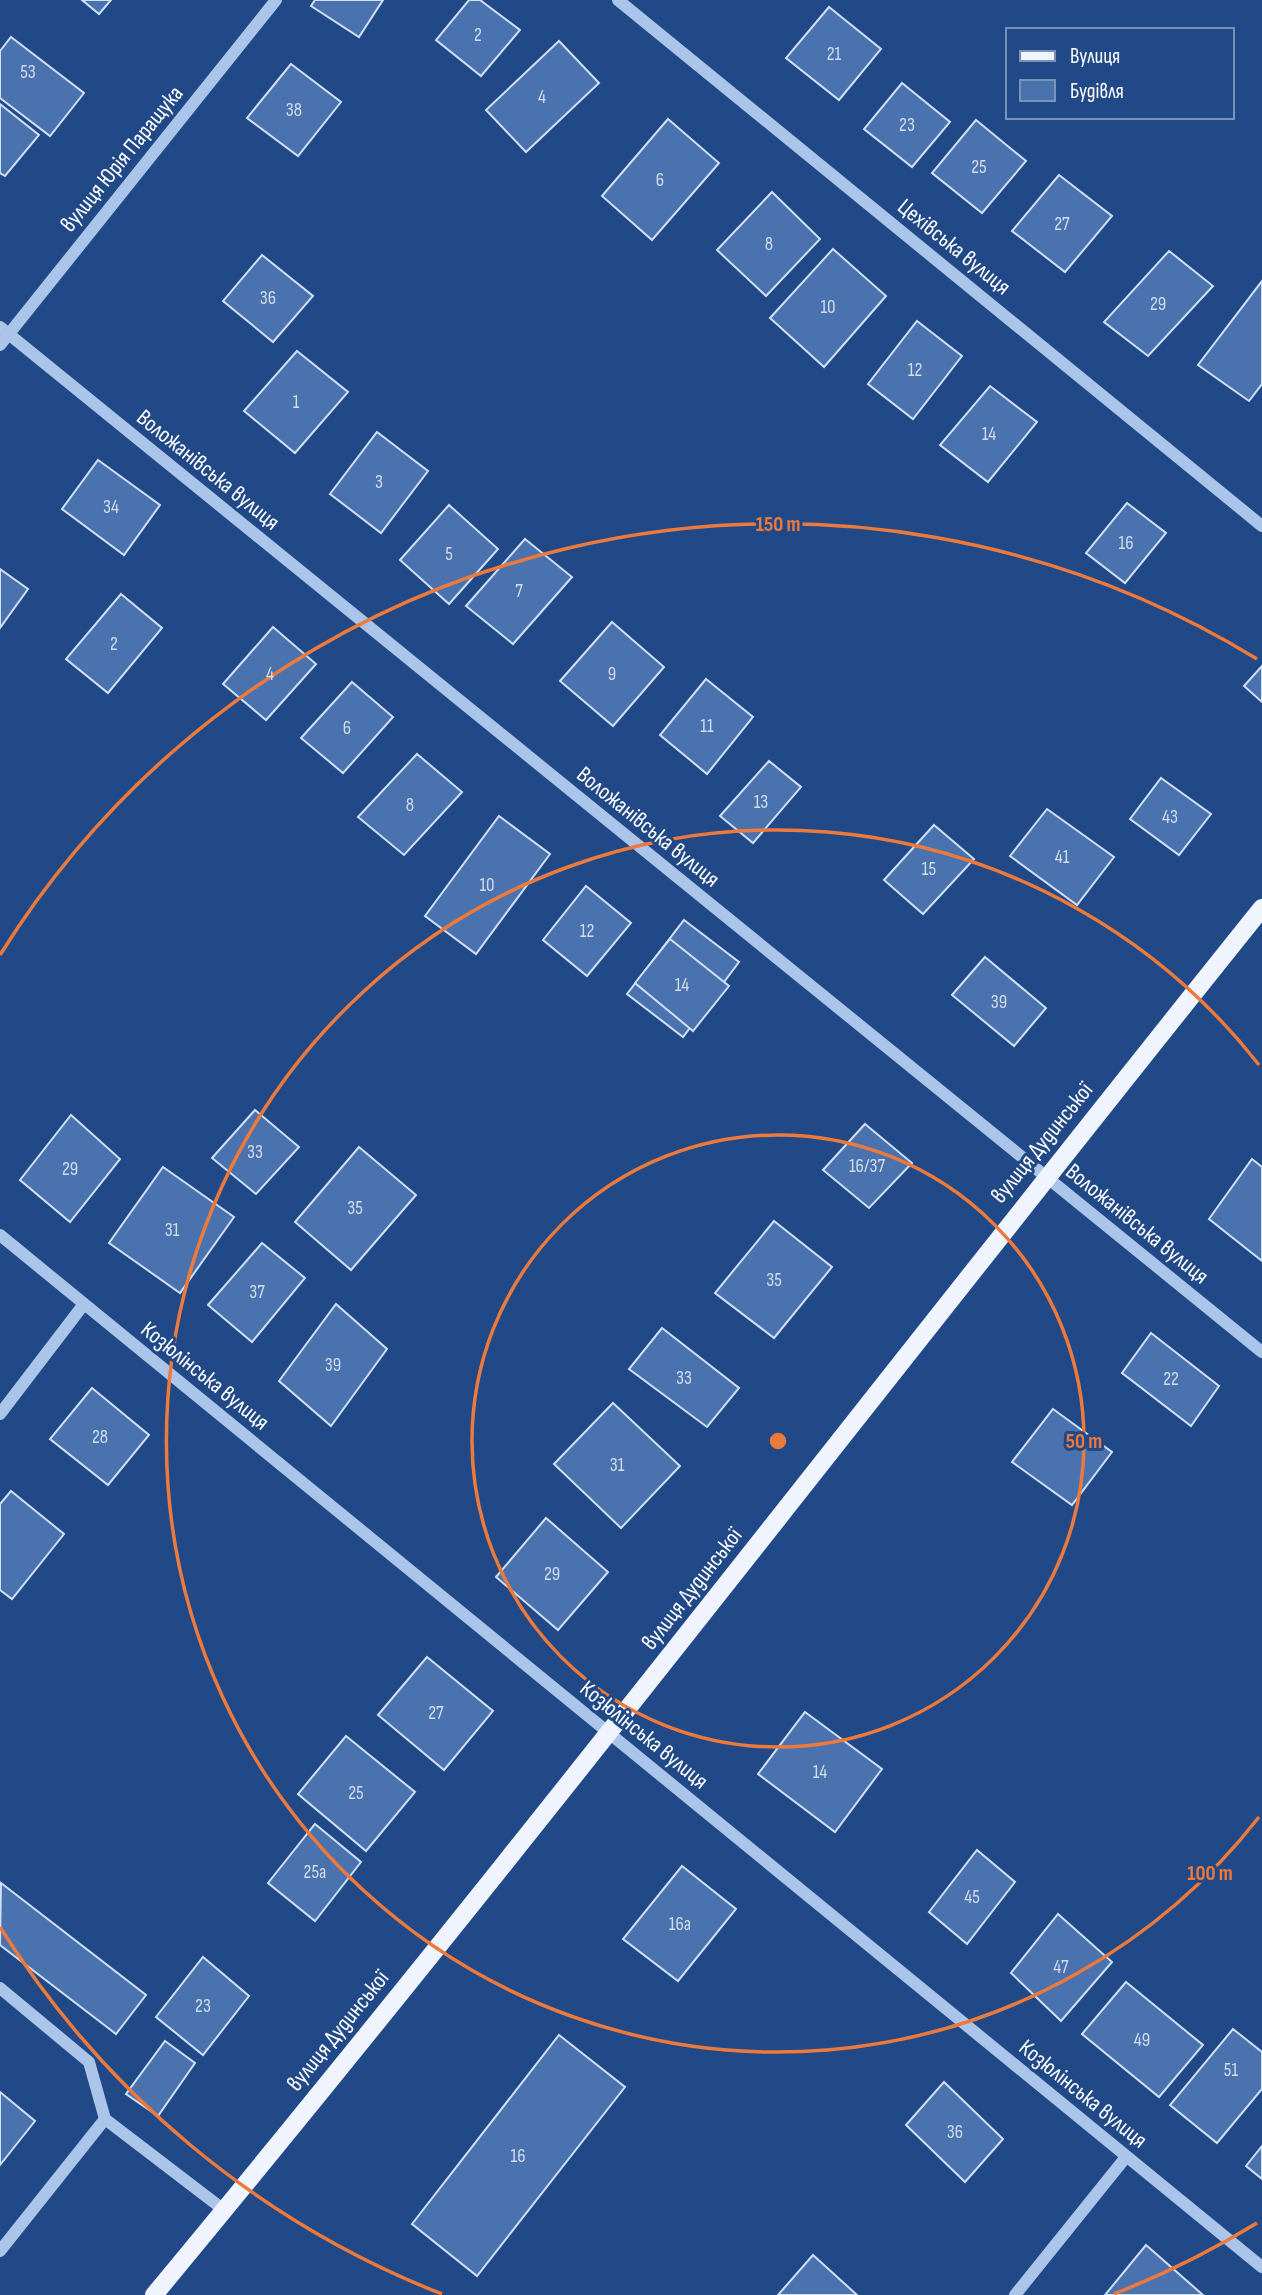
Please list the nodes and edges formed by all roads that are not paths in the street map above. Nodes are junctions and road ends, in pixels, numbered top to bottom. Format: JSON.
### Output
{"nodes":[{"id":1,"x":276,"y":0,"type":"edge"},
{"id":2,"x":618,"y":0,"type":"edge"},
{"id":3,"x":4,"y":330,"type":"edge"},
{"id":4,"x":0,"y":345,"type":"edge"},
{"id":5,"x":1262,"y":526,"type":"edge"},
{"id":6,"x":1262,"y":908,"type":"edge"},
{"id":7,"x":1045,"y":1178,"type":"junction"},
{"id":8,"x":0,"y":1235,"type":"edge"},
{"id":9,"x":85,"y":1304,"type":"junction"},
{"id":10,"x":1262,"y":1352,"type":"edge"},
{"id":11,"x":0,"y":1414,"type":"edge"},
{"id":12,"x":609,"y":1734,"type":"junction"},
{"id":13,"x":0,"y":1989,"type":"edge"},
{"id":14,"x":105,"y":2119,"type":"junction"},
{"id":15,"x":1126,"y":2157,"type":"junction"},
{"id":16,"x":225,"y":2210,"type":"junction"},
{"id":17,"x":0,"y":2251,"type":"edge"},
{"id":18,"x":1262,"y":2267,"type":"edge"},
{"id":19,"x":154,"y":2295,"type":"edge"},
{"id":20,"x":1015,"y":2295,"type":"edge"}],
"edges":[{"from":1,"to":3,"type":"street","name":"вулиця Юрія Паращука"},
{"from":2,"to":5,"type":"street","name":"Цехівська вулиця"},
{"from":3,"to":4,"type":"street","name":"вулиця Юрія Паращука"},
{"from":3,"to":7,"type":"street","name":"Воложанівська вулиця"},
{"from":6,"to":7,"type":"main road","name":"вулиця Дудинської"},
{"from":7,"to":10,"type":"street","name":"Воложанівська вулиця"},
{"from":7,"to":12,"type":"main road","name":"вулиця Дудинської"},
{"from":8,"to":9,"type":"street","name":"Козюлінська вулиця"},
{"from":9,"to":11,"type":"street"},
{"from":9,"to":12,"type":"street","name":"Козюлінська вулиця"},
{"from":12,"to":15,"type":"street","name":"Козюлінська вулиця"},
{"from":12,"to":16,"type":"main road","name":"вулиця Дудинської"},
{"from":13,"to":14,"type":"street"},
{"from":14,"to":16,"type":"street"},
{"from":14,"to":17,"type":"street"},
{"from":15,"to":18,"type":"street","name":"Козюлінська вулиця"},
{"from":15,"to":20,"type":"street"},
{"from":16,"to":19,"type":"main road","name":"вулиця Дудинської"}]}
